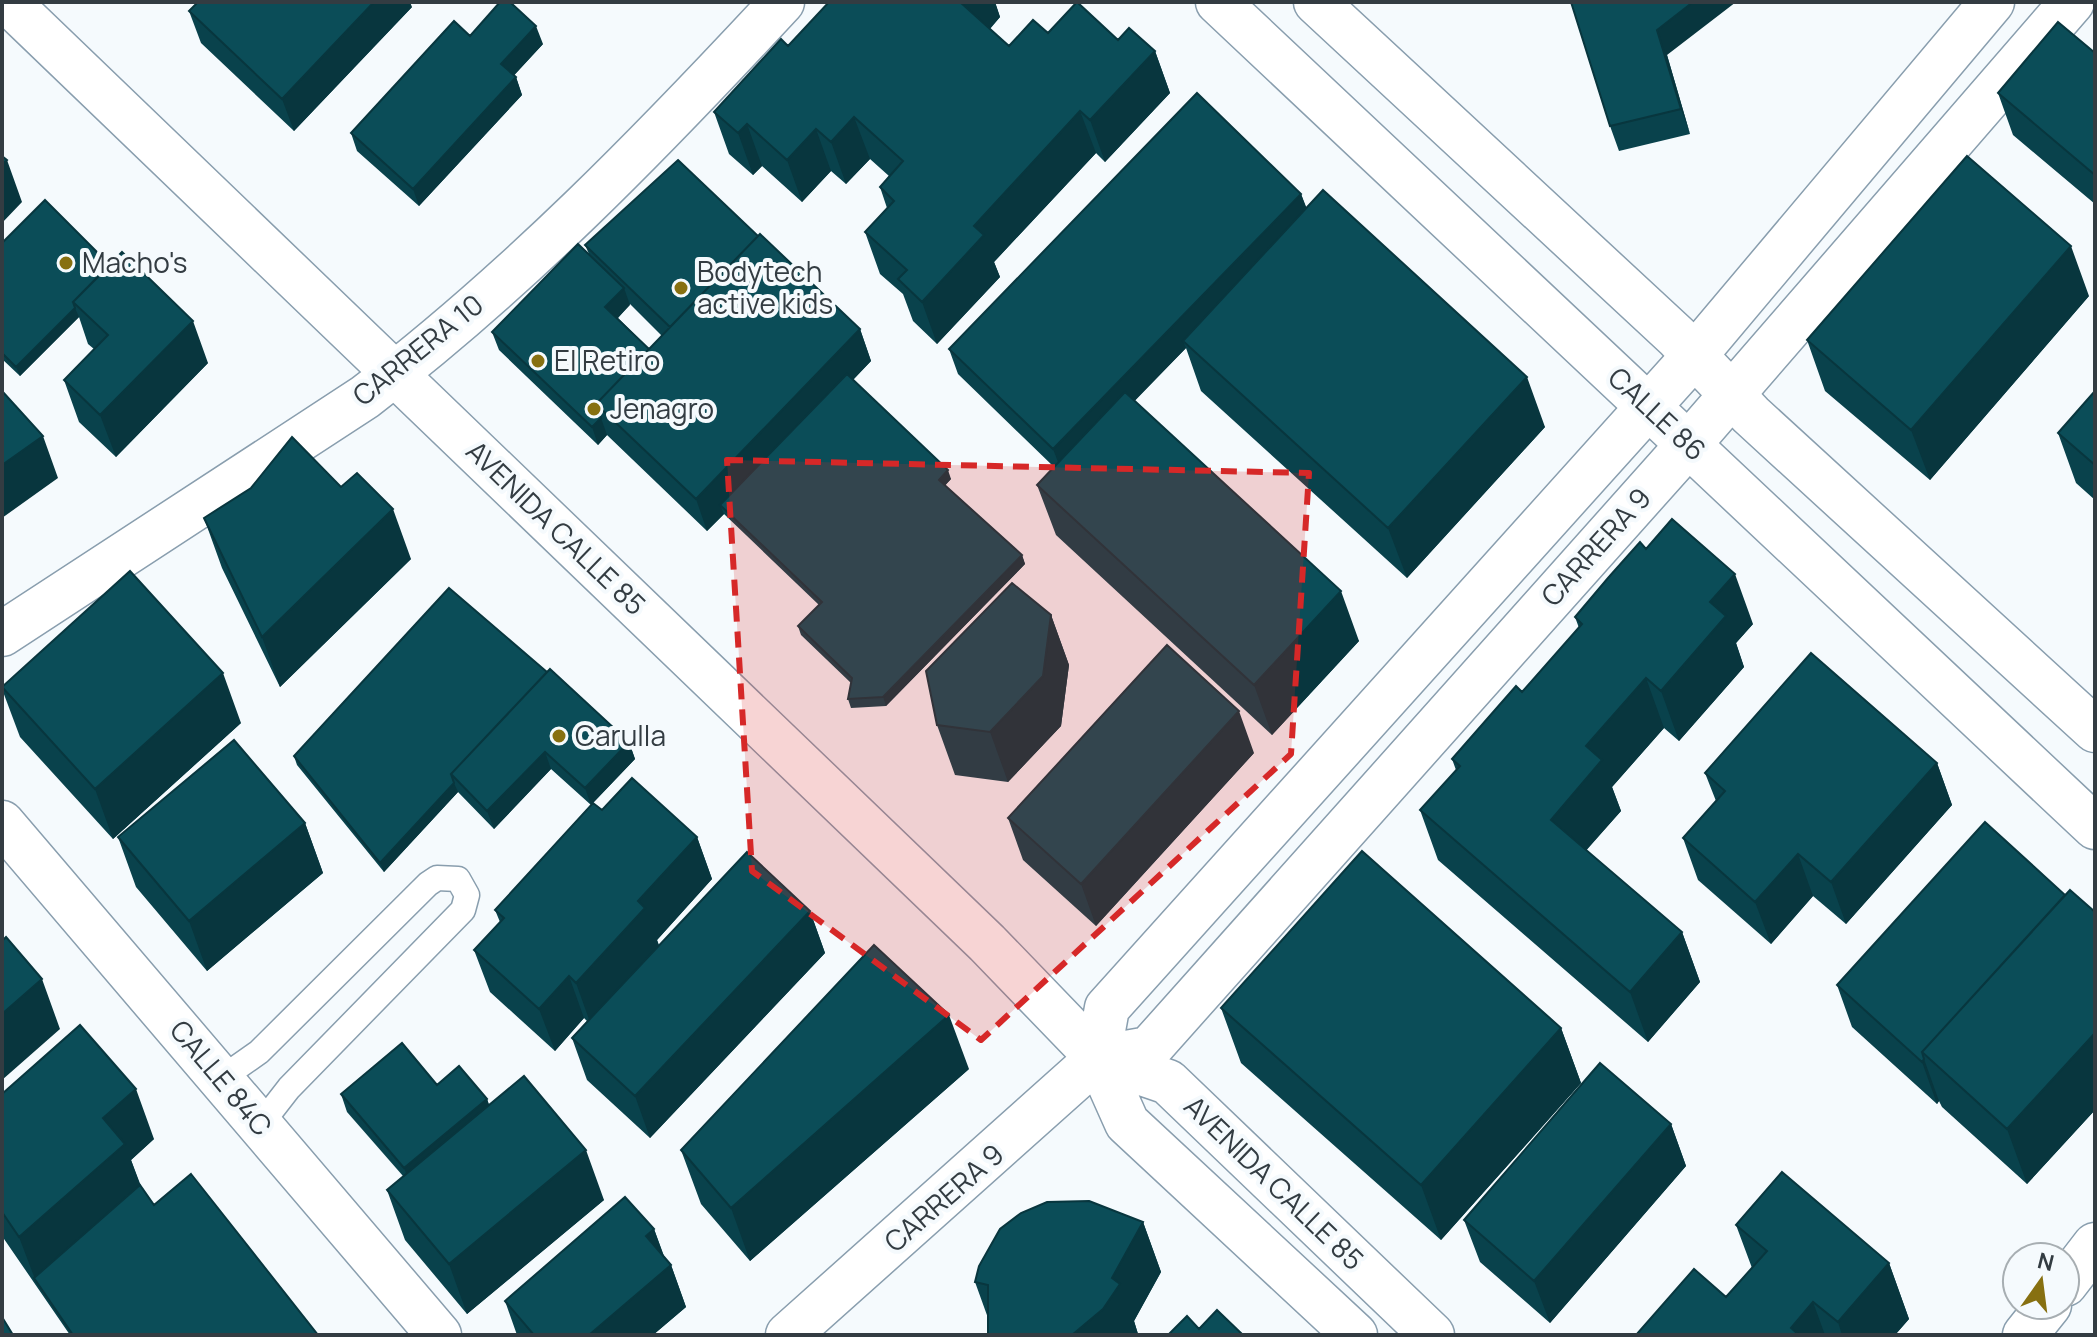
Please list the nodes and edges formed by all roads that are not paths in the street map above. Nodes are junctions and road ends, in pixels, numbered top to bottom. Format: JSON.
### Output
{"nodes":[{"id":1,"x":8,"y":2,"type":"edge"},
{"id":2,"x":782,"y":2,"type":"edge"},
{"id":3,"x":1218,"y":2,"type":"edge"},
{"id":4,"x":1316,"y":2,"type":"edge"},
{"id":5,"x":1992,"y":2,"type":"edge"},
{"id":6,"x":2072,"y":2,"type":"edge"},
{"id":7,"x":1694,"y":356,"type":"junction"},
{"id":8,"x":396,"y":373,"type":"junction"},
{"id":9,"x":1731,"y":396,"type":"junction"},
{"id":10,"x":1648,"y":405,"type":"junction"},
{"id":11,"x":1688,"y":445,"type":"junction"},
{"id":12,"x":2,"y":634,"type":"edge"},
{"id":13,"x":2095,"y":730,"type":"edge"},
{"id":14,"x":2,"y":823,"type":"edge"},
{"id":15,"x":2095,"y":827,"type":"edge"},
{"id":16,"x":1098,"y":1058,"type":"junction"},
{"id":17,"x":222,"y":1078,"type":"junction"},
{"id":18,"x":261,"y":1124,"type":"junction"},
{"id":19,"x":2095,"y":1245,"type":"edge"},
{"id":20,"x":2081,"y":1263,"type":"edge"},
{"id":21,"x":439,"y":1335,"type":"edge"},
{"id":22,"x":788,"y":1335,"type":"edge"},
{"id":23,"x":1355,"y":1335,"type":"edge"},
{"id":24,"x":1432,"y":1335,"type":"edge"}],
"edges":[{"from":1,"to":8,"type":"street","name":"AVENIDA CALLE 85"},
{"from":2,"to":8,"type":"street","name":"CARRERA 10"},
{"from":3,"to":10,"type":"street","name":"CALLE 86"},
{"from":4,"to":7,"type":"street"},
{"from":5,"to":7,"type":"street","name":"CARRERA 9"},
{"from":6,"to":9,"type":"street","name":"CARRERA 9"},
{"from":7,"to":9,"type":"street"},
{"from":7,"to":10,"type":"street","name":"CARRERA 9"},
{"from":8,"to":12,"type":"street","name":"CARRERA 10"},
{"from":8,"to":16,"type":"street","name":"AVENIDA CALLE 85"},
{"from":9,"to":11,"type":"street","name":"CARRERA 9"},
{"from":9,"to":13,"type":"street"},
{"from":10,"to":11,"type":"street","name":"CALLE 86"},
{"from":10,"to":16,"type":"street","name":"CARRERA 9"},
{"from":11,"to":15,"type":"street","name":"CALLE 86"},
{"from":11,"to":16,"type":"street","name":"CARRERA 9"},
{"from":14,"to":17,"type":"street","name":"CALLE 84C"},
{"from":16,"to":22,"type":"street","name":"CARRERA 9"},
{"from":16,"to":23,"type":"street","name":"AVENIDA CALLE 85"},
{"from":16,"to":24,"type":"street","name":"AVENIDA CALLE 85"},
{"from":17,"to":18,"type":"street","name":"CALLE 84C"},
{"from":17,"to":18,"type":"lane"},
{"from":18,"to":21,"type":"street","name":"CALLE 84C"},
{"from":19,"to":20,"type":"street"}]}
